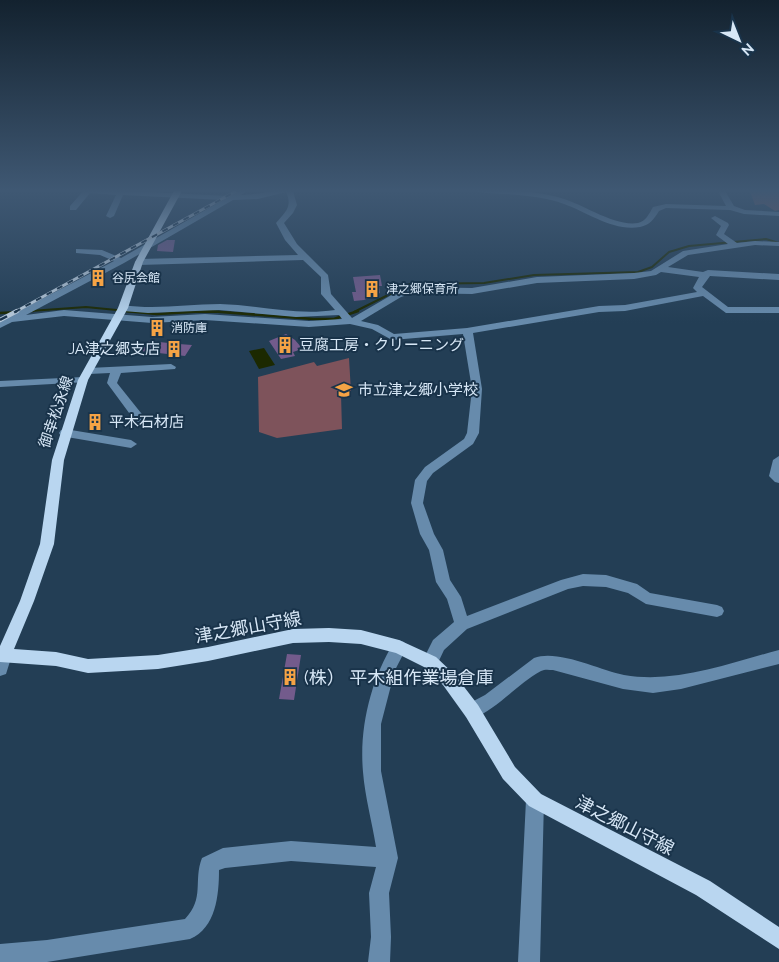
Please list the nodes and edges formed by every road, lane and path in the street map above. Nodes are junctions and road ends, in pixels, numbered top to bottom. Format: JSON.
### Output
{"nodes":[{"id":1,"x":154,"y":234,"type":"edge"},
{"id":2,"x":168,"y":234,"type":"edge"},
{"id":3,"x":286,"y":234,"type":"edge"},
{"id":4,"x":720,"y":234,"type":"edge"},
{"id":5,"x":779,"y":244,"type":"edge"},
{"id":6,"x":148,"y":245,"type":"junction"},
{"id":7,"x":736,"y":246,"type":"junction"},
{"id":8,"x":79,"y":251,"type":"dead end"},
{"id":9,"x":306,"y":257,"type":"junction"},
{"id":10,"x":121,"y":261,"type":"junction"},
{"id":11,"x":139,"y":262,"type":"junction"},
{"id":12,"x":660,"y":270,"type":"junction"},
{"id":13,"x":705,"y":275,"type":"junction"},
{"id":14,"x":779,"y":277,"type":"edge"},
{"id":15,"x":705,"y":293,"type":"junction"},
{"id":16,"x":779,"y":310,"type":"edge"},
{"id":17,"x":342,"y":312,"type":"junction"},
{"id":18,"x":120,"y":313,"type":"junction"},
{"id":19,"x":269,"y":317,"type":"junction"},
{"id":20,"x":10,"y":320,"type":"junction"},
{"id":21,"x":350,"y":321,"type":"junction"},
{"id":22,"x":0,"y":325,"type":"edge"},
{"id":23,"x":467,"y":331,"type":"junction"},
{"id":24,"x":171,"y":367,"type":"dead end"},
{"id":25,"x":116,"y":369,"type":"junction"},
{"id":26,"x":86,"y":375,"type":"junction"},
{"id":27,"x":0,"y":384,"type":"edge"},
{"id":28,"x":140,"y":418,"type":"dead end"},
{"id":29,"x":65,"y":433,"type":"junction"},
{"id":30,"x":131,"y":444,"type":"dead end"},
{"id":31,"x":779,"y":460,"type":"edge"},
{"id":32,"x":779,"y":479,"type":"edge"},
{"id":33,"x":717,"y":611,"type":"dead end"},
{"id":34,"x":462,"y":624,"type":"junction"},
{"id":35,"x":399,"y":647,"type":"junction"},
{"id":36,"x":779,"y":657,"type":"edge"},
{"id":37,"x":2,"y":660,"type":"edge"},
{"id":38,"x":430,"y":662,"type":"junction"},
{"id":39,"x":472,"y":711,"type":"junction"},
{"id":40,"x":535,"y":800,"type":"junction"},
{"id":41,"x":388,"y":858,"type":"junction"},
{"id":42,"x":779,"y":938,"type":"edge"},
{"id":43,"x":0,"y":955,"type":"edge"},
{"id":44,"x":379,"y":962,"type":"edge"},
{"id":45,"x":529,"y":962,"type":"edge"}],
"edges":[{"from":1,"to":6,"type":"main road","name":"御幸松永線"},
{"from":2,"to":6,"type":"street"},
{"from":3,"to":9,"type":"street"},
{"from":4,"to":7,"type":"street"},
{"from":5,"to":7,"type":"street"},
{"from":6,"to":10,"type":"street"},
{"from":6,"to":11,"type":"main road","name":"御幸松永線"},
{"from":7,"to":12,"type":"street"},
{"from":8,"to":10,"type":"street"},
{"from":9,"to":11,"type":"street"},
{"from":9,"to":17,"type":"street"},
{"from":10,"to":20,"type":"street"},
{"from":11,"to":18,"type":"main road","name":"御幸松永線"},
{"from":12,"to":13,"type":"street"},
{"from":12,"to":21,"type":"street"},
{"from":13,"to":14,"type":"street"},
{"from":13,"to":15,"type":"street"},
{"from":15,"to":16,"type":"street"},
{"from":15,"to":23,"type":"street"},
{"from":17,"to":19,"type":"street"},
{"from":17,"to":21,"type":"street"},
{"from":18,"to":19,"type":"street"},
{"from":18,"to":20,"type":"street"},
{"from":18,"to":26,"type":"main road","name":"御幸松永線"},
{"from":19,"to":21,"type":"street"},
{"from":20,"to":22,"type":"street"},
{"from":21,"to":23,"type":"street"},
{"from":23,"to":34,"type":"street"},
{"from":24,"to":25,"type":"street"},
{"from":25,"to":26,"type":"street"},
{"from":25,"to":28,"type":"street"},
{"from":26,"to":27,"type":"street"},
{"from":26,"to":29,"type":"main road","name":"御幸松永線"},
{"from":29,"to":30,"type":"street"},
{"from":29,"to":37,"type":"main road","name":"御幸松永線"},
{"from":31,"to":32,"type":"street"},
{"from":33,"to":34,"type":"street"},
{"from":34,"to":38,"type":"street"},
{"from":35,"to":37,"type":"main road","name":"津之郷山守線"},
{"from":35,"to":38,"type":"main road","name":"津之郷山守線"},
{"from":35,"to":41,"type":"street"},
{"from":36,"to":39,"type":"street"},
{"from":38,"to":39,"type":"main road","name":"津之郷山守線"},
{"from":39,"to":40,"type":"main road","name":"津之郷山守線"},
{"from":40,"to":42,"type":"main road","name":"津之郷山守線"},
{"from":40,"to":45,"type":"street"},
{"from":41,"to":43,"type":"street"},
{"from":41,"to":44,"type":"street"}]}
